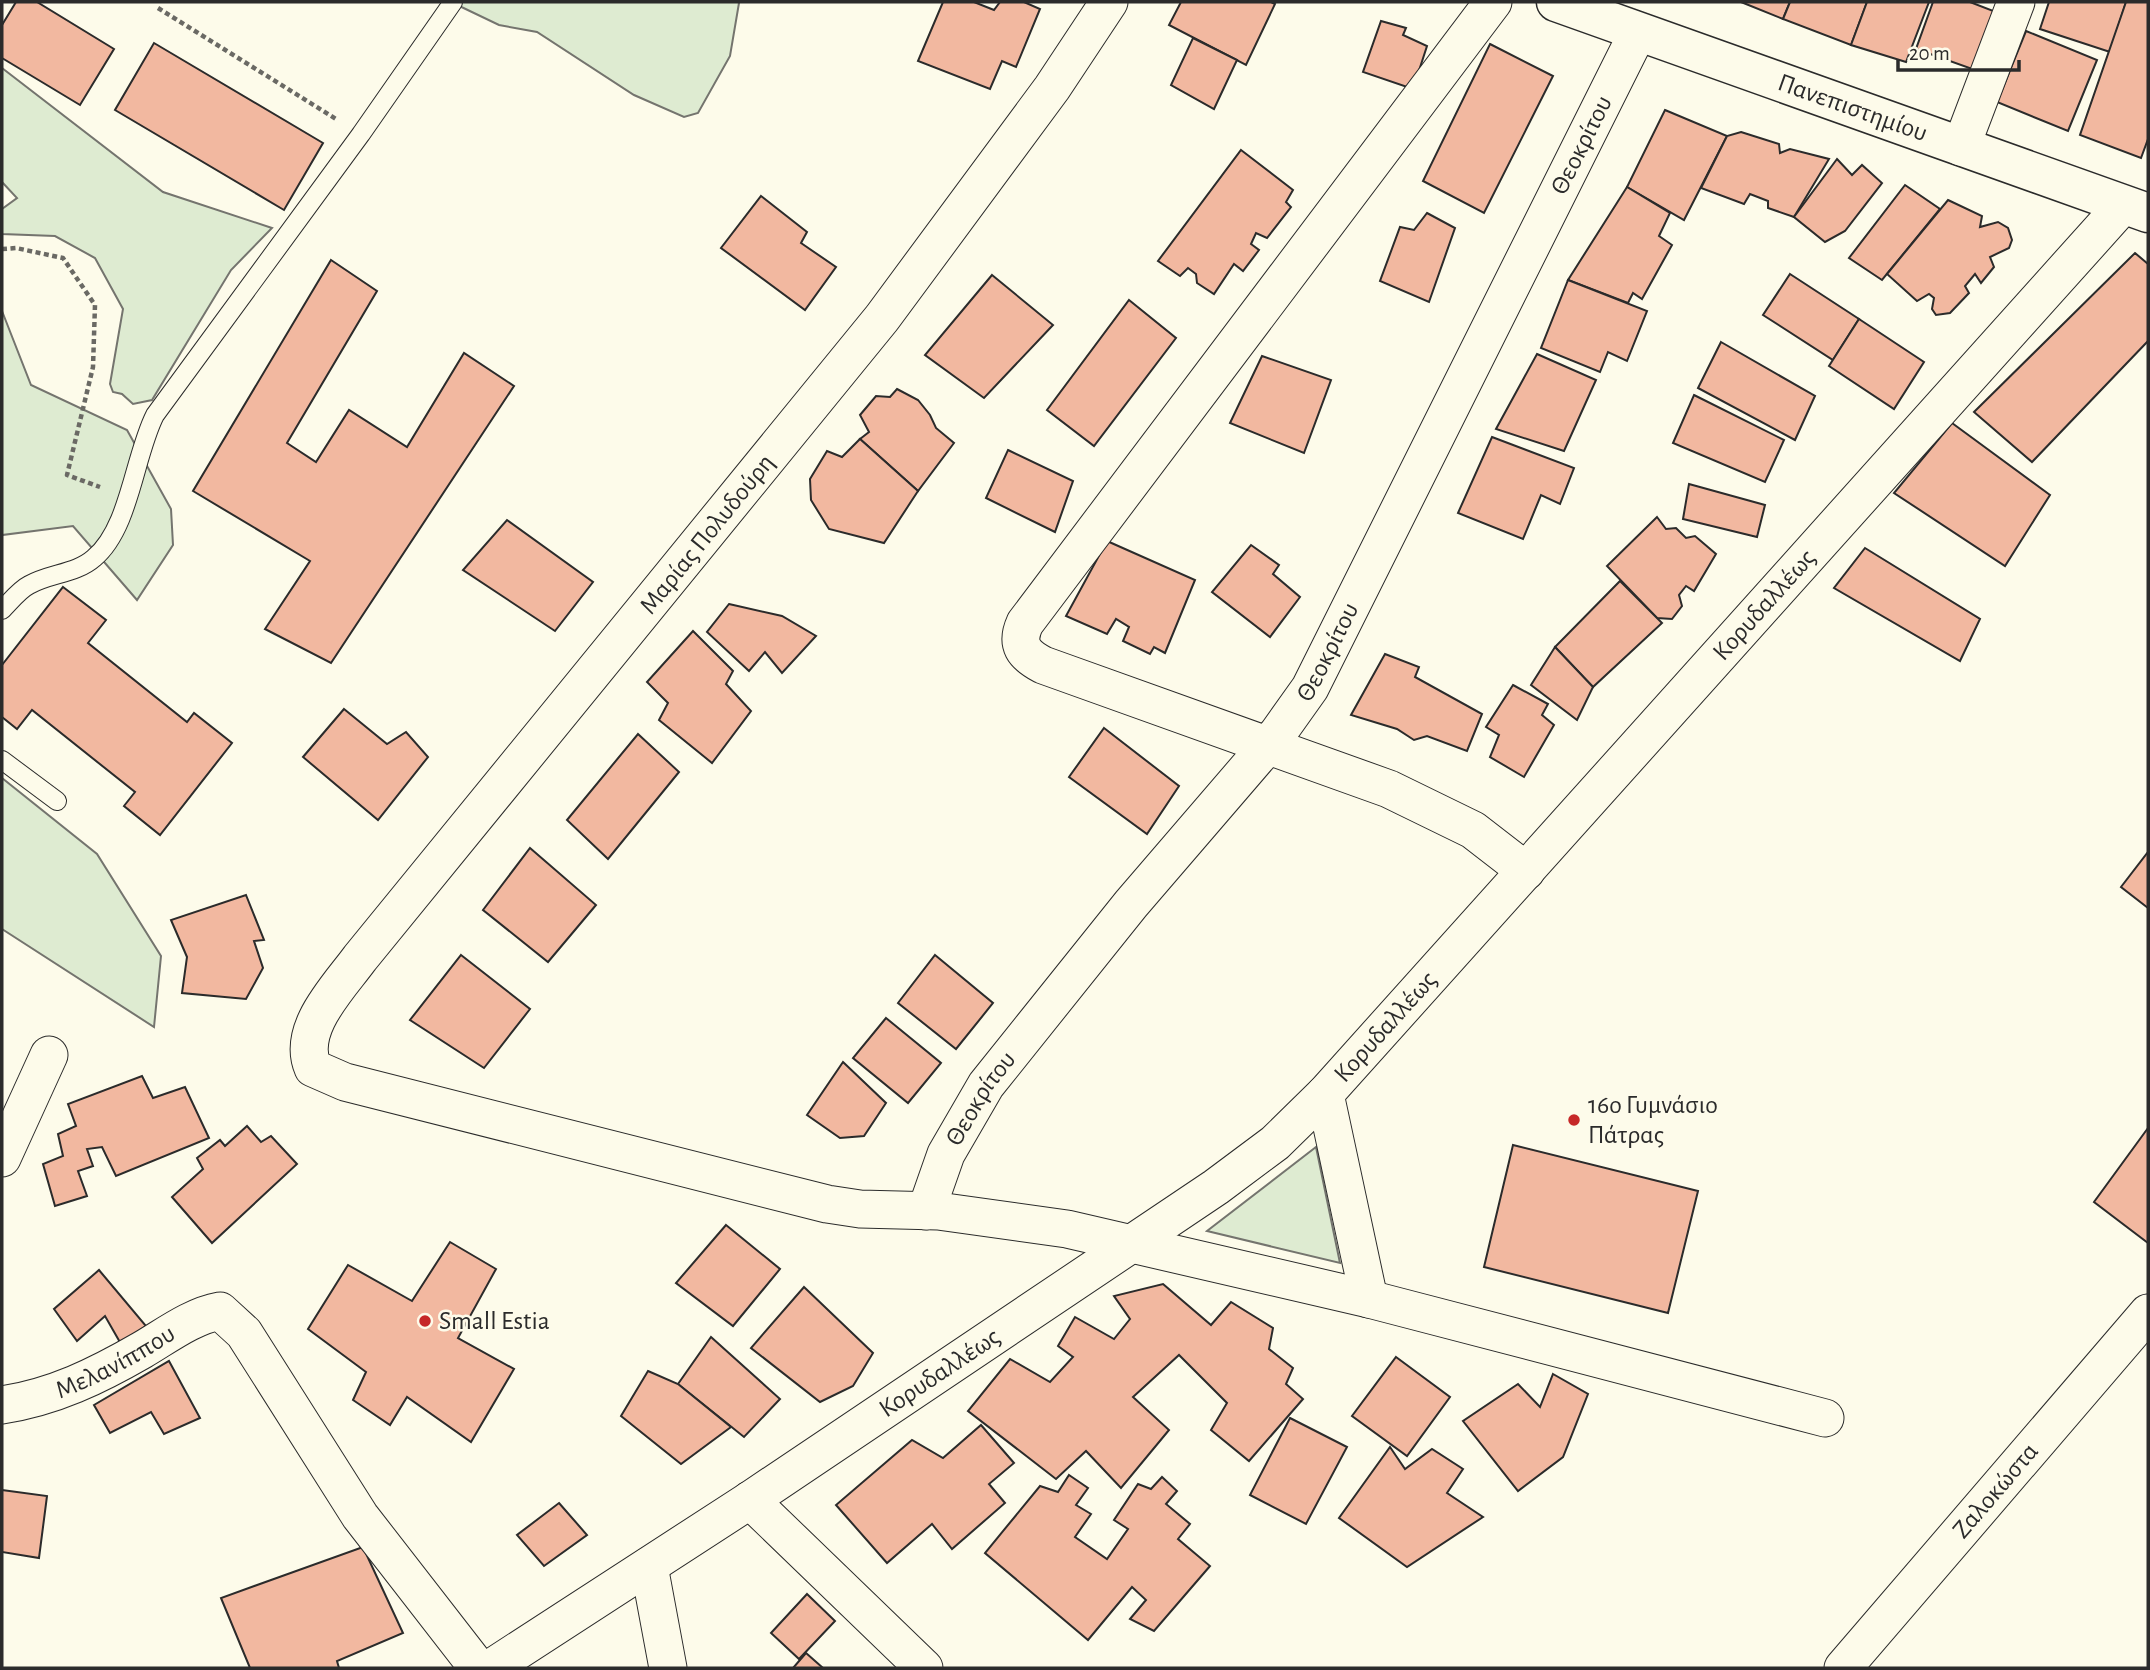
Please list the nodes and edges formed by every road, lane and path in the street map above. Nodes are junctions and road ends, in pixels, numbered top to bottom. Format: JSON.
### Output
{"nodes":[{"id":1,"x":453,"y":2,"type":"edge"},
{"id":2,"x":1109,"y":2,"type":"edge"},
{"id":3,"x":1493,"y":2,"type":"edge"},
{"id":4,"x":1556,"y":2,"type":"edge"},
{"id":5,"x":2015,"y":2,"type":"edge"},
{"id":6,"x":158,"y":8,"type":"dead end"},
{"id":7,"x":1638,"y":32,"type":"junction"},
{"id":8,"x":360,"y":134,"type":"junction"},
{"id":9,"x":1961,"y":147,"type":"junction"},
{"id":10,"x":2136,"y":209,"type":"edge"},
{"id":11,"x":2,"y":249,"type":"edge"},
{"id":12,"x":128,"y":496,"type":"junction"},
{"id":13,"x":2,"y":610,"type":"edge"},
{"id":14,"x":1267,"y":744,"type":"junction"},
{"id":15,"x":2,"y":760,"type":"edge"},
{"id":16,"x":57,"y":801,"type":"dead end"},
{"id":17,"x":1526,"y":871,"type":"junction"},
{"id":18,"x":49,"y":1055,"type":"dead end"},
{"id":19,"x":1325,"y":1094,"type":"junction"},
{"id":20,"x":2,"y":1158,"type":"edge"},
{"id":21,"x":926,"y":1211,"type":"junction"},
{"id":22,"x":1132,"y":1244,"type":"junction"},
{"id":23,"x":1369,"y":1300,"type":"junction"},
{"id":24,"x":2148,"y":1313,"type":"edge"},
{"id":25,"x":2,"y":1405,"type":"edge"},
{"id":26,"x":1825,"y":1418,"type":"dead end"},
{"id":27,"x":750,"y":1500,"type":"junction"},
{"id":28,"x":649,"y":1566,"type":"junction"},
{"id":29,"x":478,"y":1668,"type":"edge"},
{"id":30,"x":491,"y":1668,"type":"edge"},
{"id":31,"x":668,"y":1668,"type":"edge"},
{"id":32,"x":924,"y":1668,"type":"edge"},
{"id":33,"x":1843,"y":1668,"type":"edge"}],
"edges":[{"from":1,"to":8,"type":"lane"},
{"from":2,"to":21,"type":"street","name":"Μαρίας Πολυδούρη"},
{"from":3,"to":14,"type":"street"},
{"from":4,"to":7,"type":"main road","name":"Πανεπιστημίου"},
{"from":5,"to":9,"type":"street"},
{"from":6,"to":8,"type":"path"},
{"from":7,"to":9,"type":"main road","name":"Πανεπιστημίου"},
{"from":7,"to":14,"type":"street","name":"Θεοκρίτου"},
{"from":8,"to":12,"type":"lane"},
{"from":9,"to":10,"type":"main road","name":"Πανεπιστημίου"},
{"from":10,"to":17,"type":"street","name":"Κορυδαλλέως"},
{"from":11,"to":12,"type":"path"},
{"from":12,"to":13,"type":"lane"},
{"from":14,"to":17,"type":"street"},
{"from":14,"to":21,"type":"street","name":"Θεοκρίτου"},
{"from":15,"to":16,"type":"lane"},
{"from":17,"to":19,"type":"street","name":"Κορυδαλλέως"},
{"from":18,"to":20,"type":"street"},
{"from":19,"to":22,"type":"street","name":"Κορυδαλλέως"},
{"from":19,"to":23,"type":"street"},
{"from":21,"to":22,"type":"street"},
{"from":22,"to":23,"type":"street"},
{"from":22,"to":27,"type":"street","name":"Κορυδαλλέως"},
{"from":23,"to":26,"type":"street"},
{"from":24,"to":33,"type":"street","name":"Ζαλοκώστα"},
{"from":25,"to":29,"type":"street","name":"Μελανίππου"},
{"from":27,"to":28,"type":"street","name":"Κορυδαλλέως"},
{"from":27,"to":32,"type":"street"},
{"from":28,"to":30,"type":"street","name":"Κορυδαλλέως"},
{"from":28,"to":31,"type":"street"}]}
